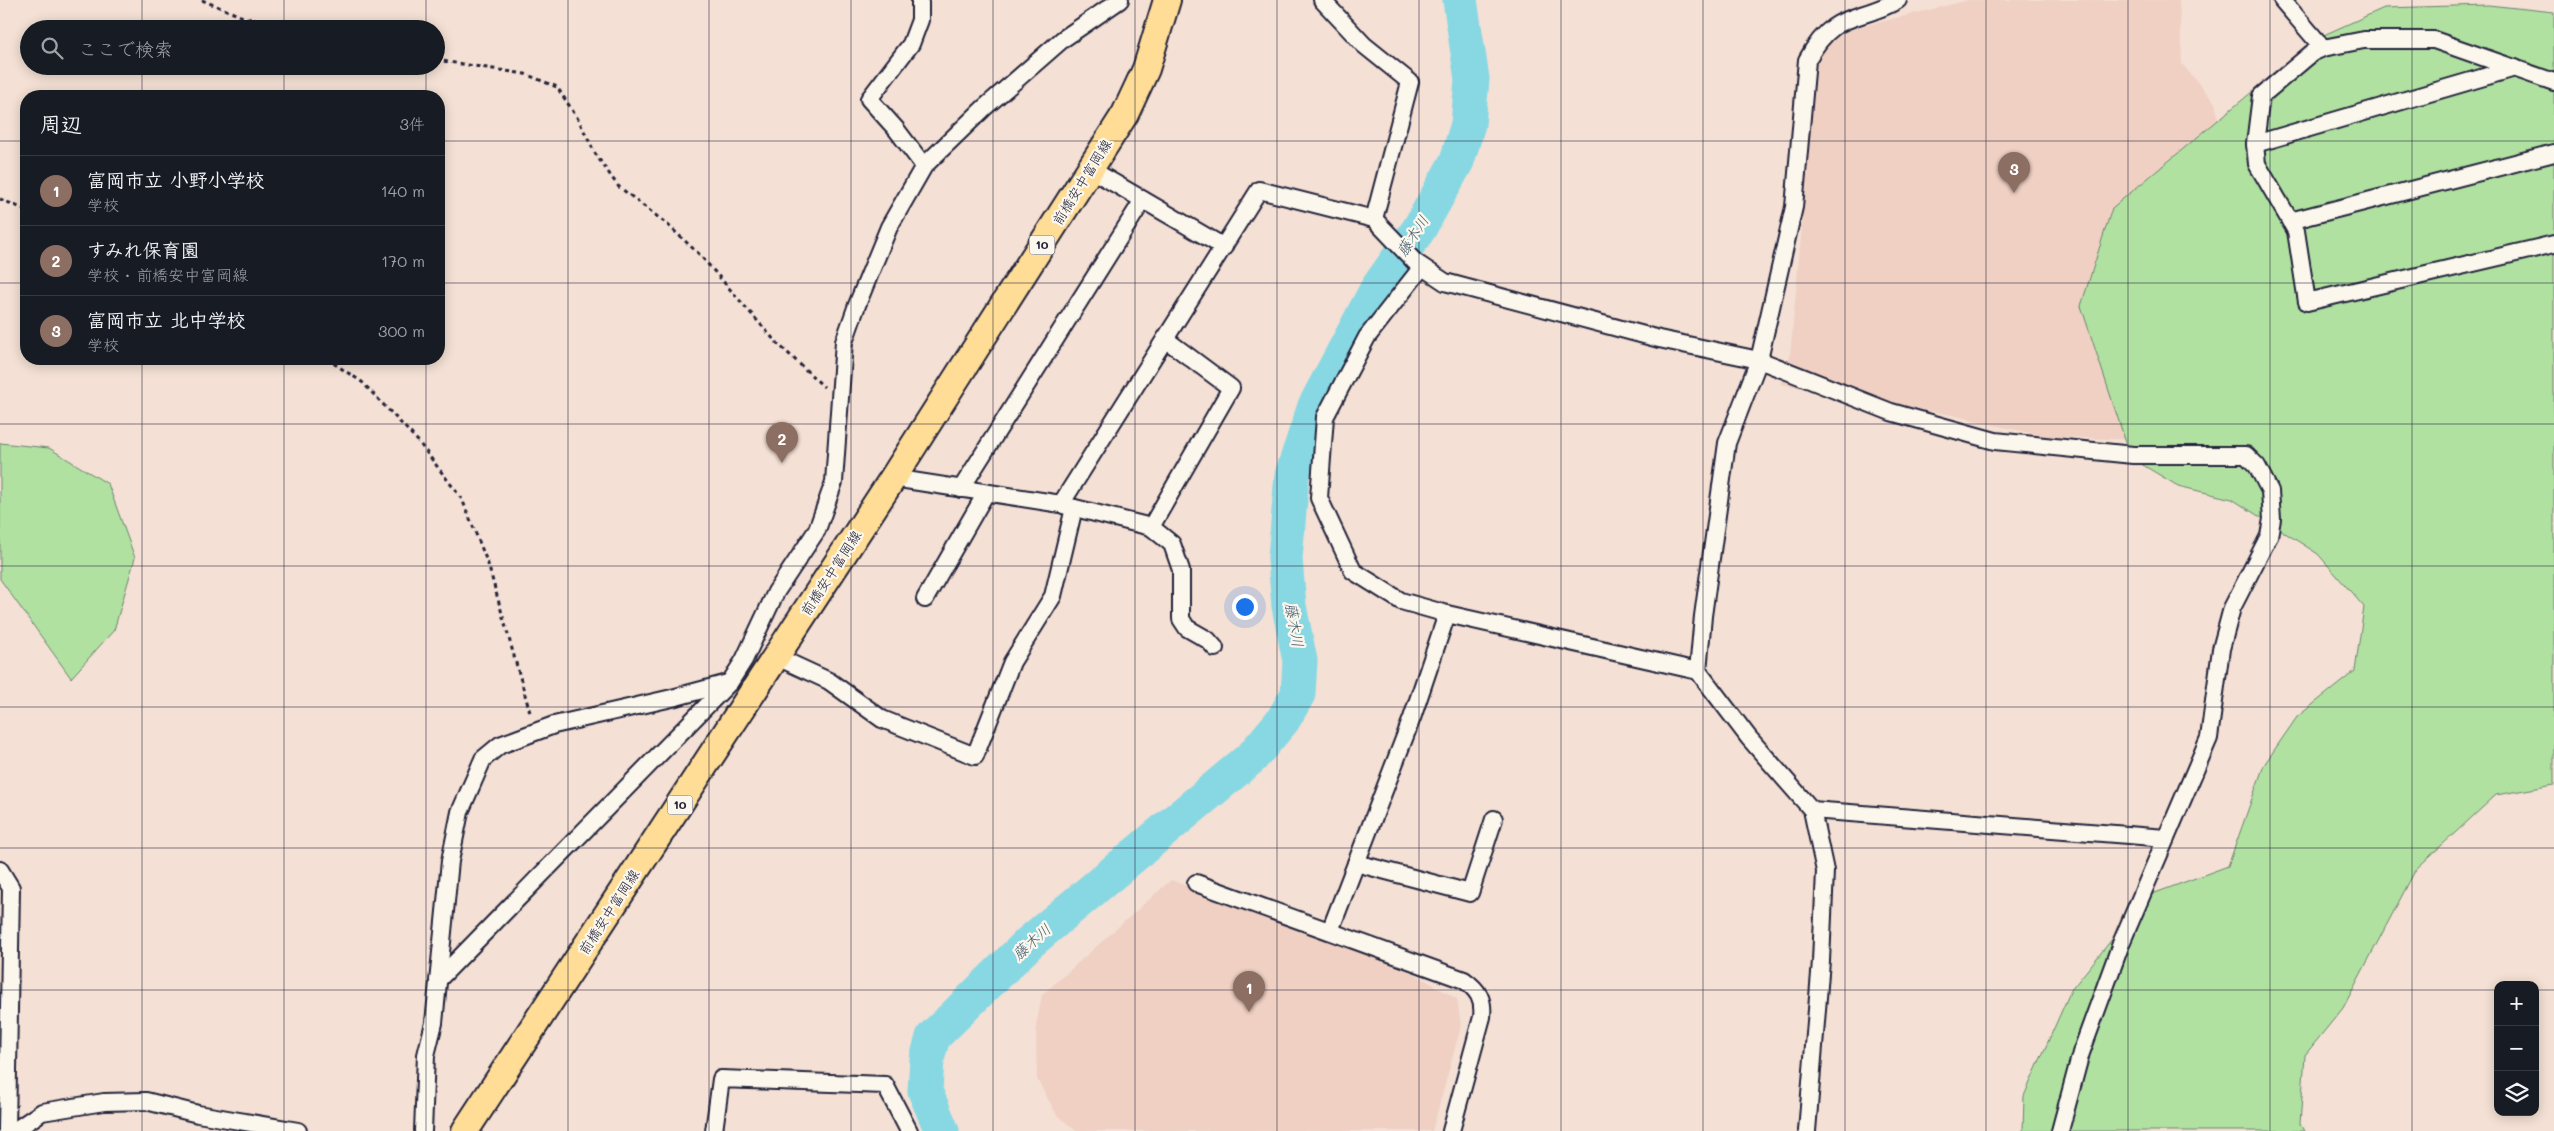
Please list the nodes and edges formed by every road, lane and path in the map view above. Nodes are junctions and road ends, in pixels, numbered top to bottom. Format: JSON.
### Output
{"nodes":[{"id":1,"x":202,"y":0,"type":"edge"},
{"id":2,"x":920,"y":0,"type":"edge"},
{"id":3,"x":1120,"y":0,"type":"edge"},
{"id":4,"x":1167,"y":0,"type":"edge"},
{"id":5,"x":1322,"y":0,"type":"edge"},
{"id":6,"x":1898,"y":0,"type":"edge"},
{"id":7,"x":2282,"y":0,"type":"edge"},
{"id":8,"x":256,"y":20,"type":"edge"},
{"id":9,"x":2323,"y":48,"type":"junction"},
{"id":10,"x":445,"y":61,"type":"edge"},
{"id":11,"x":2515,"y":68,"type":"junction"},
{"id":12,"x":2554,"y":82,"type":"edge"},
{"id":13,"x":2255,"y":144,"type":"junction"},
{"id":14,"x":2554,"y":153,"type":"edge"},
{"id":15,"x":924,"y":166,"type":"junction"},
{"id":16,"x":1090,"y":169,"type":"junction"},
{"id":17,"x":0,"y":199,"type":"edge"},
{"id":18,"x":1143,"y":200,"type":"junction"},
{"id":19,"x":20,"y":207,"type":"edge"},
{"id":20,"x":1374,"y":219,"type":"junction"},
{"id":21,"x":2290,"y":220,"type":"junction"},
{"id":22,"x":2554,"y":244,"type":"edge"},
{"id":23,"x":1224,"y":247,"type":"junction"},
{"id":24,"x":1418,"y":264,"type":"junction"},
{"id":25,"x":1165,"y":340,"type":"junction"},
{"id":26,"x":1759,"y":360,"type":"junction"},
{"id":27,"x":336,"y":365,"type":"edge"},
{"id":28,"x":841,"y":403,"type":"junction"},
{"id":29,"x":893,"y":478,"type":"junction"},
{"id":30,"x":962,"y":488,"type":"junction"},
{"id":31,"x":986,"y":493,"type":"junction"},
{"id":32,"x":1067,"y":506,"type":"junction"},
{"id":33,"x":1151,"y":527,"type":"junction"},
{"id":34,"x":925,"y":599,"type":"dead end"},
{"id":35,"x":1447,"y":614,"type":"junction"},
{"id":36,"x":1215,"y":648,"type":"dead end"},
{"id":37,"x":777,"y":657,"type":"junction"},
{"id":38,"x":1698,"y":671,"type":"junction"},
{"id":39,"x":730,"y":682,"type":"junction"},
{"id":40,"x":751,"y":697,"type":"junction"},
{"id":41,"x":535,"y":732,"type":"junction"},
{"id":42,"x":1812,"y":810,"type":"junction"},
{"id":43,"x":1494,"y":819,"type":"dead end"},
{"id":44,"x":2166,"y":838,"type":"junction"},
{"id":45,"x":1356,"y":863,"type":"junction"},
{"id":46,"x":0,"y":870,"type":"edge"},
{"id":47,"x":1196,"y":883,"type":"dead end"},
{"id":48,"x":1330,"y":930,"type":"junction"},
{"id":49,"x":438,"y":980,"type":"junction"},
{"id":50,"x":243,"y":1126,"type":"edge"},
{"id":51,"x":7,"y":1131,"type":"edge"},
{"id":52,"x":14,"y":1131,"type":"edge"},
{"id":53,"x":298,"y":1131,"type":"edge"},
{"id":54,"x":423,"y":1131,"type":"edge"},
{"id":55,"x":465,"y":1131,"type":"edge"},
{"id":56,"x":714,"y":1131,"type":"edge"},
{"id":57,"x":909,"y":1131,"type":"edge"},
{"id":58,"x":1451,"y":1131,"type":"edge"},
{"id":59,"x":1807,"y":1131,"type":"edge"},
{"id":60,"x":2060,"y":1131,"type":"edge"}],
"edges":[{"from":1,"to":8,"type":"path"},
{"from":2,"to":15,"type":"street"},
{"from":3,"to":15,"type":"street"},
{"from":4,"to":16,"type":"main road","name":"前橋安中富岡線","number":"10"},
{"from":5,"to":20,"type":"street"},
{"from":6,"to":26,"type":"street"},
{"from":7,"to":9,"type":"street"},
{"from":9,"to":11,"type":"street"},
{"from":9,"to":13,"type":"street"},
{"from":10,"to":28,"type":"path"},
{"from":11,"to":12,"type":"street"},
{"from":11,"to":13,"type":"street"},
{"from":13,"to":21,"type":"street"},
{"from":14,"to":21,"type":"street"},
{"from":15,"to":28,"type":"street"},
{"from":16,"to":18,"type":"street"},
{"from":16,"to":29,"type":"main road","name":"前橋安中富岡線","number":"10"},
{"from":17,"to":19,"type":"path"},
{"from":18,"to":23,"type":"street"},
{"from":18,"to":30,"type":"street"},
{"from":20,"to":23,"type":"street"},
{"from":20,"to":24,"type":"street"},
{"from":21,"to":22,"type":"street"},
{"from":23,"to":25,"type":"street"},
{"from":24,"to":26,"type":"street"},
{"from":24,"to":35,"type":"street"},
{"from":25,"to":32,"type":"street"},
{"from":25,"to":33,"type":"street"},
{"from":26,"to":38,"type":"street"},
{"from":26,"to":44,"type":"street"},
{"from":27,"to":41,"type":"path"},
{"from":28,"to":39,"type":"street"},
{"from":29,"to":30,"type":"street"},
{"from":29,"to":37,"type":"main road","name":"前橋安中富岡線","number":"10"},
{"from":30,"to":31,"type":"street"},
{"from":31,"to":32,"type":"street"},
{"from":31,"to":34,"type":"street"},
{"from":32,"to":33,"type":"street"},
{"from":32,"to":37,"type":"street"},
{"from":33,"to":36,"type":"street"},
{"from":35,"to":38,"type":"street"},
{"from":35,"to":45,"type":"street"},
{"from":37,"to":40,"type":"main road","name":"前橋安中富岡線","number":"10"},
{"from":38,"to":42,"type":"street"},
{"from":39,"to":40,"type":"street"},
{"from":39,"to":41,"type":"street"},
{"from":39,"to":49,"type":"street"},
{"from":40,"to":55,"type":"main road","name":"前橋安中富岡線","number":"10"},
{"from":41,"to":49,"type":"street"},
{"from":42,"to":44,"type":"street"},
{"from":42,"to":59,"type":"street"},
{"from":43,"to":45,"type":"street"},
{"from":44,"to":60,"type":"street"},
{"from":45,"to":48,"type":"street"},
{"from":46,"to":51,"type":"street"},
{"from":47,"to":48,"type":"street"},
{"from":48,"to":58,"type":"street"},
{"from":49,"to":54,"type":"street"},
{"from":50,"to":52,"type":"street"},
{"from":50,"to":53,"type":"street"},
{"from":56,"to":57,"type":"street"}]}
